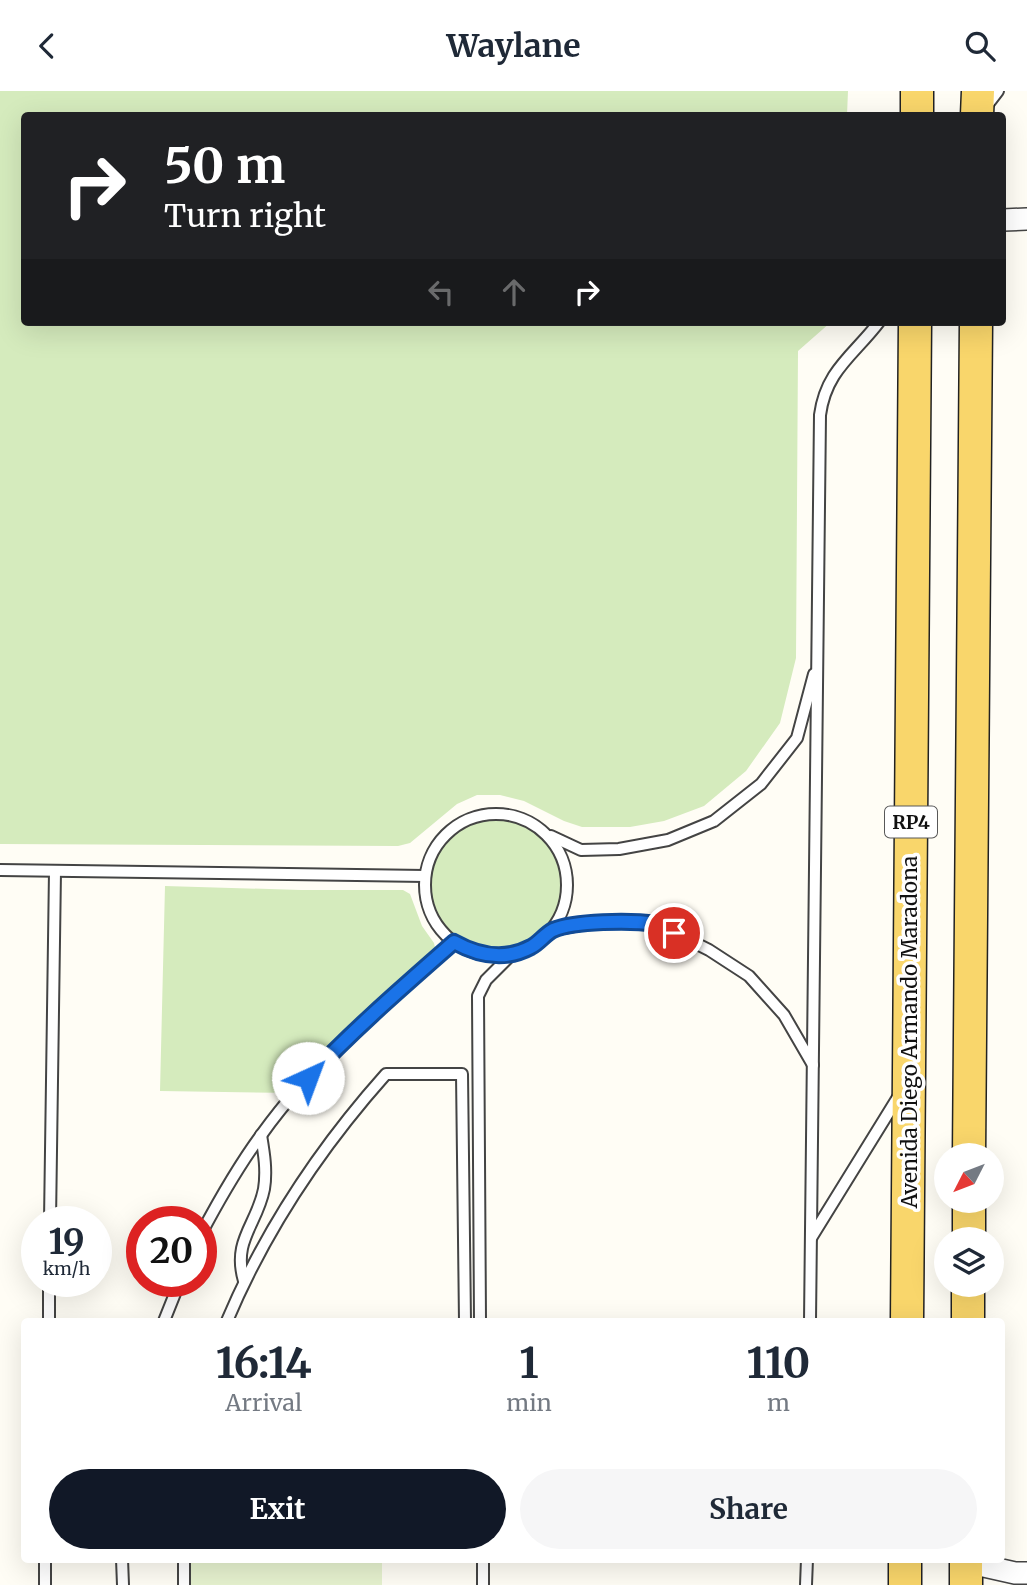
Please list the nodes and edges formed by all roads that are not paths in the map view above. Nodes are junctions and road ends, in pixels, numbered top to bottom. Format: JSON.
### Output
{"nodes":[{"id":1,"x":917,"y":91,"type":"edge"},
{"id":2,"x":978,"y":91,"type":"edge"},
{"id":3,"x":998,"y":91,"type":"edge"},
{"id":4,"x":917,"y":112,"type":"edge"},
{"id":5,"x":978,"y":112,"type":"edge"},
{"id":6,"x":980,"y":112,"type":"edge"},
{"id":7,"x":1006,"y":219,"type":"edge"},
{"id":8,"x":1027,"y":219,"type":"edge"},
{"id":9,"x":875,"y":326,"type":"edge"},
{"id":10,"x":915,"y":326,"type":"edge"},
{"id":11,"x":976,"y":326,"type":"edge"},
{"id":12,"x":818,"y":658,"type":"junction"},
{"id":13,"x":546,"y":833,"type":"junction"},
{"id":14,"x":0,"y":870,"type":"edge"},
{"id":15,"x":55,"y":871,"type":"junction"},
{"id":16,"x":425,"y":876,"type":"junction"},
{"id":17,"x":552,"y":930,"type":"junction"},
{"id":18,"x":454,"y":942,"type":"junction"},
{"id":19,"x":511,"y":955,"type":"junction"},
{"id":20,"x":813,"y":1066,"type":"junction"},
{"id":21,"x":909,"y":1080,"type":"junction"},
{"id":22,"x":261,"y":1135,"type":"junction"},
{"id":23,"x":969,"y":1143,"type":"edge"},
{"id":24,"x":50,"y":1206,"type":"edge"},
{"id":25,"x":216,"y":1206,"type":"edge"},
{"id":26,"x":811,"y":1238,"type":"junction"},
{"id":27,"x":244,"y":1281,"type":"junction"},
{"id":28,"x":49,"y":1297,"type":"edge"},
{"id":29,"x":174,"y":1297,"type":"edge"},
{"id":30,"x":968,"y":1297,"type":"edge"},
{"id":31,"x":48,"y":1318,"type":"edge"},
{"id":32,"x":165,"y":1318,"type":"edge"},
{"id":33,"x":228,"y":1318,"type":"edge"},
{"id":34,"x":465,"y":1318,"type":"edge"},
{"id":35,"x":480,"y":1318,"type":"edge"},
{"id":36,"x":810,"y":1318,"type":"edge"},
{"id":37,"x":907,"y":1318,"type":"edge"},
{"id":38,"x":968,"y":1318,"type":"edge"},
{"id":39,"x":45,"y":1563,"type":"edge"},
{"id":40,"x":122,"y":1563,"type":"edge"},
{"id":41,"x":184,"y":1563,"type":"edge"},
{"id":42,"x":483,"y":1563,"type":"edge"},
{"id":43,"x":807,"y":1563,"type":"edge"},
{"id":44,"x":905,"y":1563,"type":"edge"},
{"id":45,"x":966,"y":1569,"type":"edge"},
{"id":46,"x":1027,"y":1573,"type":"edge"},
{"id":47,"x":45,"y":1585,"type":"edge"},
{"id":48,"x":122,"y":1585,"type":"edge"},
{"id":49,"x":184,"y":1585,"type":"edge"},
{"id":50,"x":483,"y":1585,"type":"edge"},
{"id":51,"x":806,"y":1585,"type":"edge"},
{"id":52,"x":905,"y":1585,"type":"edge"}],
"edges":[{"from":1,"to":4,"type":"main road"},
{"from":2,"to":5,"type":"main road"},
{"from":3,"to":6,"type":"lane"},
{"from":7,"to":8,"type":"street"},
{"from":9,"to":12,"type":"lane"},
{"from":10,"to":21,"type":"main road","name":"Avenida Diego Armando Maradona","number":"RP4"},
{"from":11,"to":23,"type":"main road"},
{"from":12,"to":13,"type":"lane"},
{"from":12,"to":20,"type":"lane"},
{"from":13,"to":16,"type":"lane"},
{"from":13,"to":17,"type":"lane"},
{"from":14,"to":15,"type":"lane"},
{"from":15,"to":16,"type":"lane"},
{"from":15,"to":24,"type":"lane"},
{"from":16,"to":18,"type":"lane"},
{"from":17,"to":19,"type":"lane"},
{"from":17,"to":20,"type":"lane"},
{"from":18,"to":19,"type":"lane"},
{"from":18,"to":22,"type":"lane"},
{"from":19,"to":35,"type":"lane"},
{"from":20,"to":26,"type":"lane"},
{"from":21,"to":26,"type":"lane"},
{"from":21,"to":37,"type":"main road","name":"Avenida Diego Armando Maradona","number":"RP4"},
{"from":22,"to":25,"type":"lane"},
{"from":22,"to":27,"type":"lane"},
{"from":26,"to":36,"type":"lane"},
{"from":27,"to":33,"type":"lane"},
{"from":27,"to":34,"type":"lane"},
{"from":28,"to":31,"type":"lane"},
{"from":29,"to":32,"type":"lane"},
{"from":30,"to":38,"type":"main road"},
{"from":39,"to":47,"type":"lane"},
{"from":40,"to":48,"type":"lane"},
{"from":41,"to":49,"type":"lane"},
{"from":42,"to":50,"type":"lane"},
{"from":43,"to":51,"type":"lane"},
{"from":44,"to":52,"type":"main road"},
{"from":45,"to":46,"type":"street"}]}
